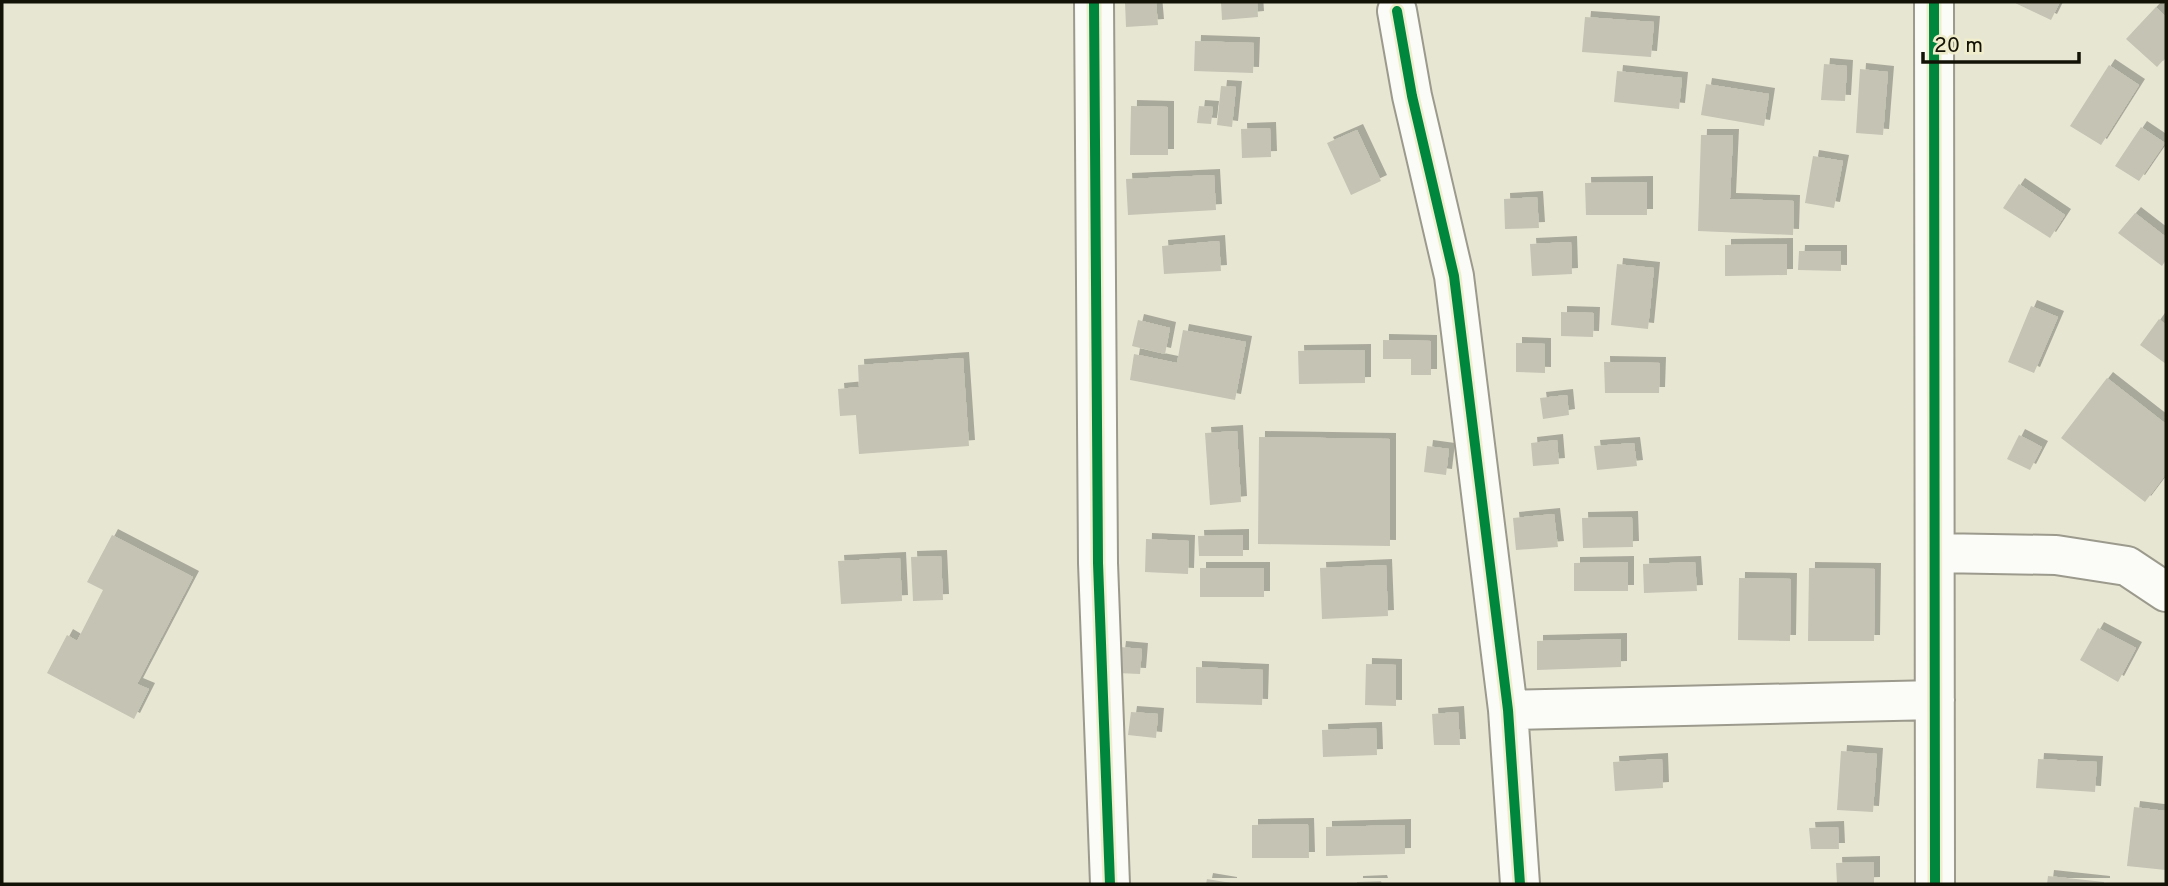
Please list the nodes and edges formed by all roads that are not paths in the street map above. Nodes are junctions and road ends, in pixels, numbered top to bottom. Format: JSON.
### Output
{"nodes":[{"id":1,"x":1094,"y":2,"type":"edge"},
{"id":2,"x":1934,"y":2,"type":"edge"},
{"id":3,"x":1388,"y":5,"type":"edge"},
{"id":4,"x":1935,"y":553,"type":"junction"},
{"id":5,"x":2166,"y":592,"type":"edge"},
{"id":6,"x":1936,"y":700,"type":"junction"},
{"id":7,"x":1508,"y":710,"type":"junction"},
{"id":8,"x":1110,"y":884,"type":"edge"},
{"id":9,"x":1520,"y":884,"type":"edge"},
{"id":10,"x":1936,"y":884,"type":"edge"}],
"edges":[{"from":1,"to":8,"type":"street"},
{"from":2,"to":4,"type":"street"},
{"from":3,"to":7,"type":"street"},
{"from":4,"to":5,"type":"street"},
{"from":4,"to":6,"type":"street"},
{"from":6,"to":7,"type":"street"},
{"from":6,"to":10,"type":"street"},
{"from":7,"to":9,"type":"street"}]}
